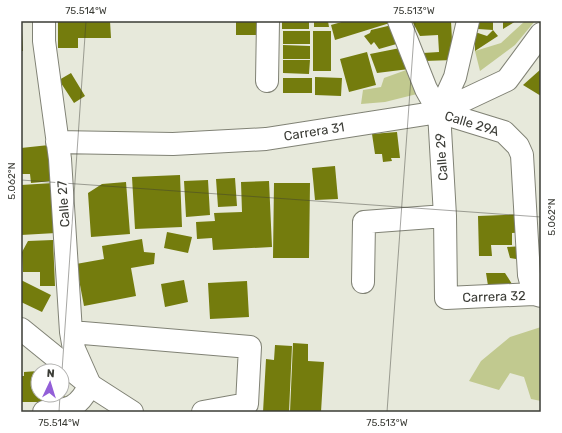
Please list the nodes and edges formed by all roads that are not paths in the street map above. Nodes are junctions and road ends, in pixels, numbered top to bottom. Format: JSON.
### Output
{"nodes":[{"id":1,"x":44,"y":21,"type":"edge"},
{"id":2,"x":268,"y":21,"type":"edge"},
{"id":3,"x":399,"y":21,"type":"edge"},
{"id":4,"x":468,"y":21,"type":"edge"},
{"id":5,"x":541,"y":34,"type":"edge"},
{"id":6,"x":267,"y":80,"type":"dead end"},
{"id":7,"x":439,"y":112,"type":"junction"},
{"id":8,"x":57,"y":142,"type":"junction"},
{"id":9,"x":445,"y":216,"type":"junction"},
{"id":10,"x":363,"y":282,"type":"dead end"},
{"id":11,"x":538,"y":295,"type":"edge"},
{"id":12,"x":446,"y":298,"type":"joint"},
{"id":13,"x":71,"y":332,"type":"junction"},
{"id":14,"x":24,"y":333,"type":"edge"},
{"id":15,"x":90,"y":385,"type":"junction"},
{"id":16,"x":128,"y":411,"type":"edge"},
{"id":17,"x":44,"y":412,"type":"edge"},
{"id":18,"x":203,"y":412,"type":"edge"}],
"edges":[{"from":1,"to":8,"type":"street","name":"Calle 27"},
{"from":2,"to":6,"type":"street"},
{"from":3,"to":7,"type":"street"},
{"from":4,"to":7,"type":"street","name":"Calle 29"},
{"from":5,"to":7,"type":"street","name":"Carrera 31"},
{"from":7,"to":8,"type":"street","name":"Carrera 31"},
{"from":7,"to":9,"type":"street","name":"Calle 29"},
{"from":7,"to":11,"type":"street","name":"Calle 29A"},
{"from":8,"to":13,"type":"street","name":"Calle 27"},
{"from":9,"to":10,"type":"street"},
{"from":9,"to":12,"type":"street","name":"Calle 29"},
{"from":11,"to":12,"type":"street","name":"Carrera 32"},
{"from":13,"to":15,"type":"street","name":"Calle 27"},
{"from":13,"to":18,"type":"street"},
{"from":14,"to":15,"type":"street"},
{"from":15,"to":16,"type":"street"},
{"from":15,"to":17,"type":"street"}]}
